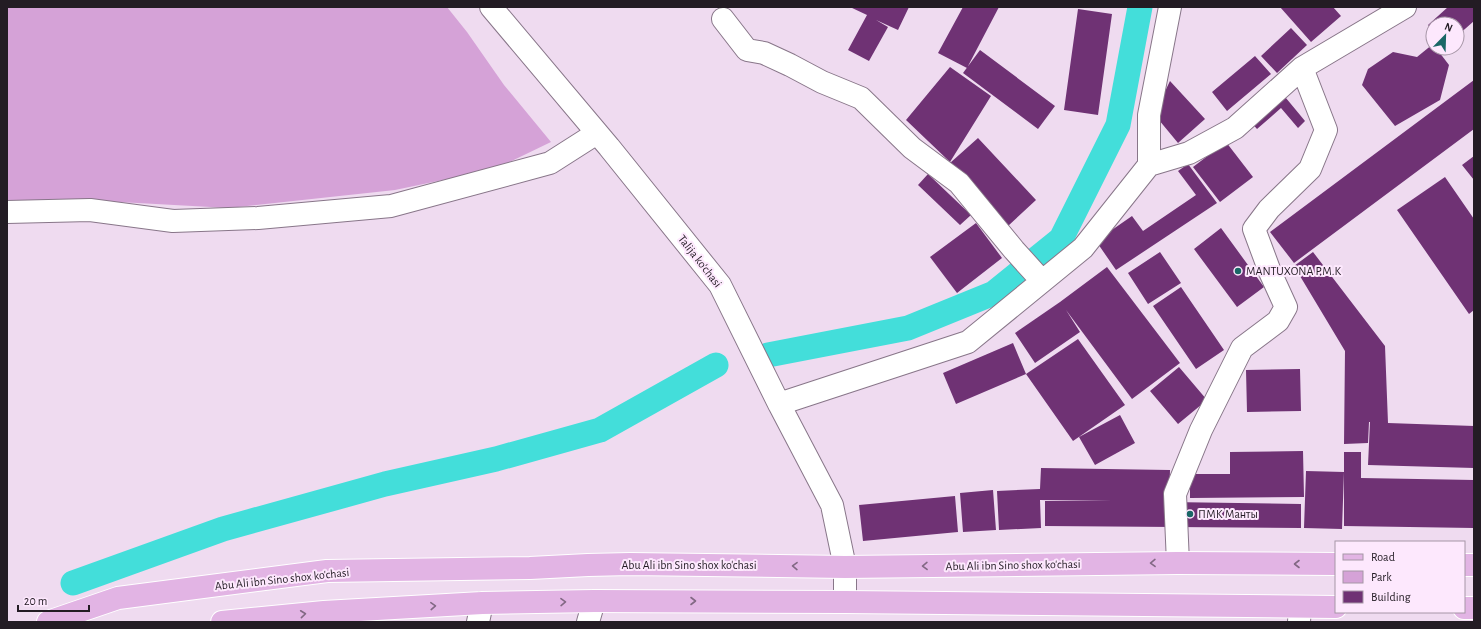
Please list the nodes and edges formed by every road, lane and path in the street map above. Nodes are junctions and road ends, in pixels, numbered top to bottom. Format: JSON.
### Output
{"nodes":[{"id":1,"x":492,"y":7,"type":"edge"},
{"id":2,"x":1170,"y":7,"type":"edge"},
{"id":3,"x":1405,"y":7,"type":"edge"},
{"id":4,"x":723,"y":19,"type":"dead end"},
{"id":5,"x":1302,"y":68,"type":"junction"},
{"id":6,"x":597,"y":134,"type":"junction"},
{"id":7,"x":1149,"y":165,"type":"junction"},
{"id":8,"x":7,"y":212,"type":"edge"},
{"id":9,"x":1042,"y":281,"type":"junction"},
{"id":10,"x":780,"y":404,"type":"junction"},
{"id":11,"x":1178,"y":563,"type":"junction"},
{"id":12,"x":1335,"y":564,"type":"edge"},
{"id":13,"x":845,"y":567,"type":"junction"},
{"id":14,"x":530,"y":568,"type":"junction"},
{"id":15,"x":594,"y":601,"type":"junction"},
{"id":16,"x":532,"y":602,"type":"junction"},
{"id":17,"x":845,"y":602,"type":"junction"},
{"id":18,"x":1335,"y":607,"type":"edge"},
{"id":19,"x":480,"y":612,"type":"edge"},
{"id":20,"x":1299,"y":614,"type":"edge"},
{"id":21,"x":48,"y":622,"type":"edge"},
{"id":22,"x":222,"y":622,"type":"edge"},
{"id":23,"x":588,"y":622,"type":"edge"}],
"edges":[{"from":1,"to":6,"type":"street","name":"Talija ko'chasi"},
{"from":2,"to":7,"type":"street"},
{"from":3,"to":5,"type":"street"},
{"from":4,"to":9,"type":"street"},
{"from":5,"to":7,"type":"street"},
{"from":5,"to":11,"type":"street"},
{"from":6,"to":8,"type":"street"},
{"from":6,"to":10,"type":"street","name":"Talija ko'chasi"},
{"from":7,"to":9,"type":"street"},
{"from":9,"to":10,"type":"street"},
{"from":10,"to":13,"type":"street","name":"Talija ko'chasi"},
{"from":12,"to":11,"type":"main road","name":"Abu Ali ibn Sino shox ko'chasi","one_way":true},
{"from":11,"to":13,"type":"main road","name":"Abu Ali ibn Sino shox ko'chasi","one_way":true},
{"from":13,"to":14,"type":"main road","name":"Abu Ali ibn Sino shox ko'chasi","one_way":true},
{"from":13,"to":17,"type":"street","name":"Talija ko'chasi"},
{"from":14,"to":16,"type":"main road"},
{"from":14,"to":21,"type":"main road","name":"Abu Ali ibn Sino shox ko'chasi"},
{"from":16,"to":15,"type":"main road","one_way":true},
{"from":15,"to":17,"type":"main road","one_way":true},
{"from":15,"to":23,"type":"street"},
{"from":16,"to":19,"type":"main road"},
{"from":17,"to":20,"type":"main road"},
{"from":18,"to":20,"type":"main road"},
{"from":22,"to":19,"type":"main road","one_way":true}]}
